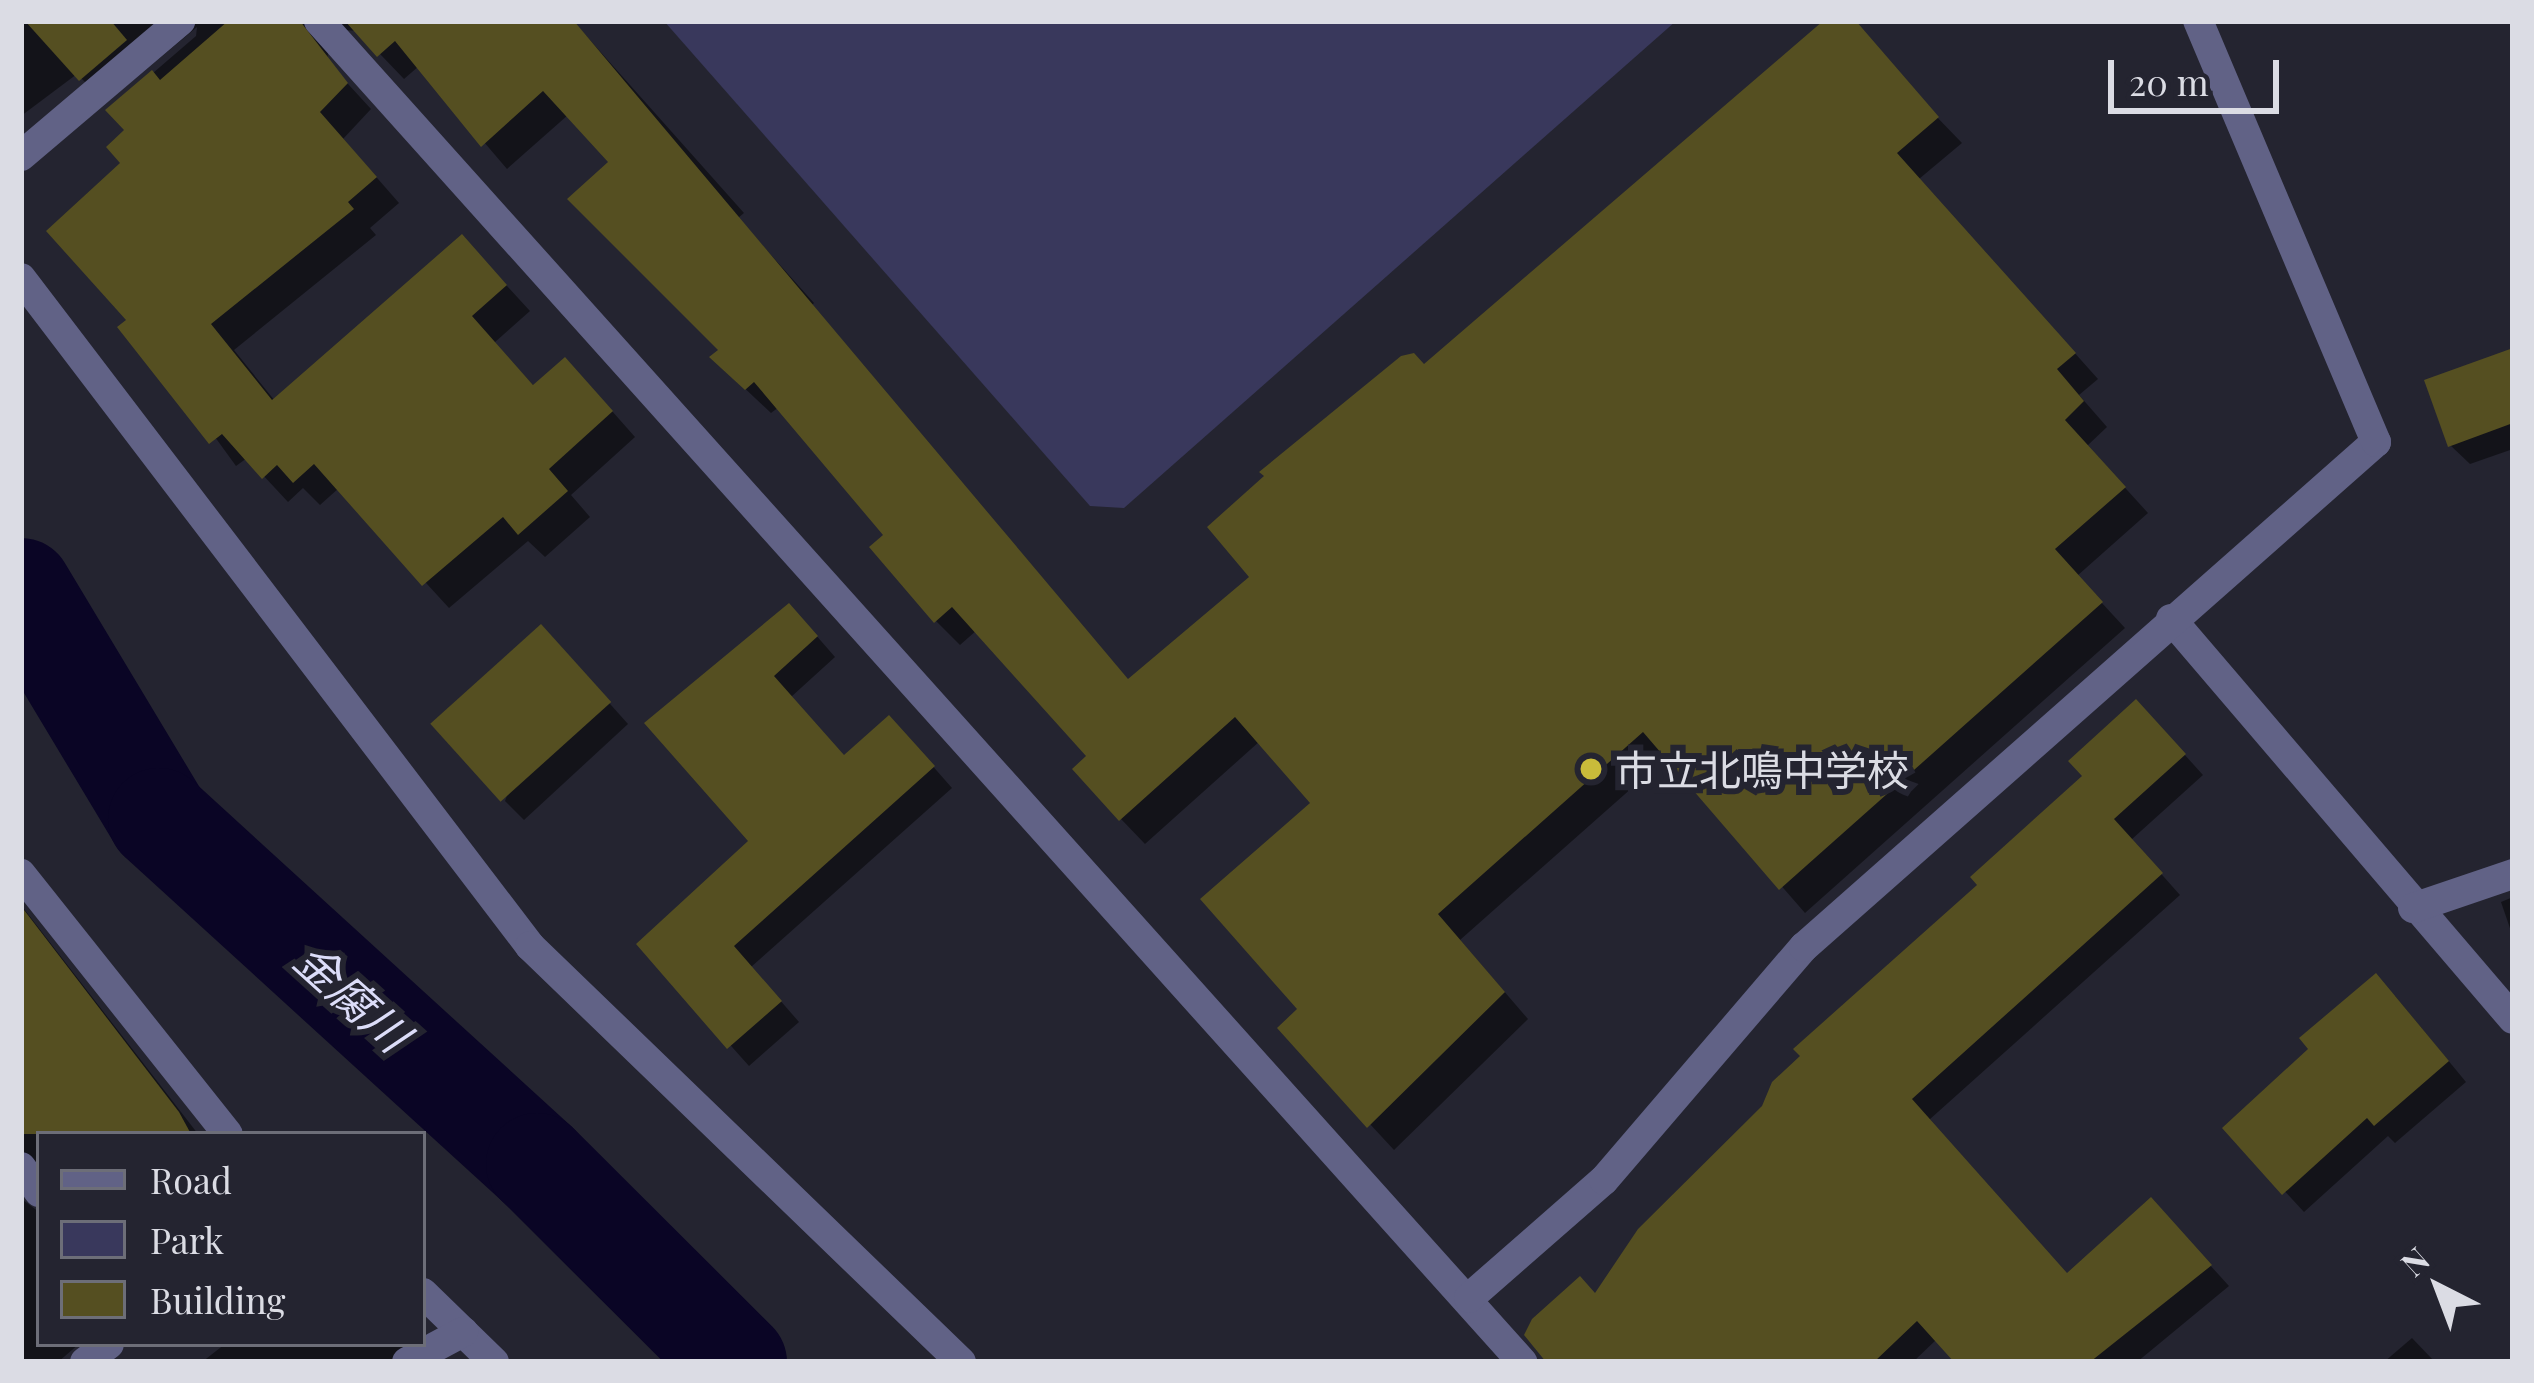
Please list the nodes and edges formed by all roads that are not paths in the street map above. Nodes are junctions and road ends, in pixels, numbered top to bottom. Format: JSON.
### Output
{"nodes":[{"id":1,"x":180,"y":21,"type":"edge"},
{"id":2,"x":319,"y":21,"type":"edge"},
{"id":3,"x":2198,"y":21,"type":"edge"},
{"id":4,"x":21,"y":155,"type":"edge"},
{"id":5,"x":21,"y":278,"type":"edge"},
{"id":6,"x":2171,"y":619,"type":"junction"},
{"id":7,"x":21,"y":874,"type":"edge"},
{"id":8,"x":2513,"y":874,"type":"edge"},
{"id":9,"x":2413,"y":908,"type":"junction"},
{"id":10,"x":2513,"y":1019,"type":"edge"},
{"id":11,"x":226,"y":1131,"type":"edge"},
{"id":12,"x":426,"y":1296,"type":"edge"},
{"id":13,"x":1468,"y":1298,"type":"junction"},
{"id":14,"x":463,"y":1332,"type":"junction"},
{"id":15,"x":407,"y":1362,"type":"edge"},
{"id":16,"x":494,"y":1362,"type":"edge"},
{"id":17,"x":962,"y":1362,"type":"edge"},
{"id":18,"x":1522,"y":1362,"type":"edge"}],
"edges":[{"from":1,"to":4,"type":"street"},
{"from":2,"to":13,"type":"street"},
{"from":3,"to":6,"type":"street"},
{"from":5,"to":17,"type":"street"},
{"from":6,"to":9,"type":"street"},
{"from":6,"to":13,"type":"street"},
{"from":7,"to":11,"type":"street"},
{"from":8,"to":9,"type":"street"},
{"from":9,"to":10,"type":"street"},
{"from":12,"to":14,"type":"street"},
{"from":13,"to":18,"type":"street"},
{"from":14,"to":15,"type":"street"},
{"from":14,"to":16,"type":"street"}]}
